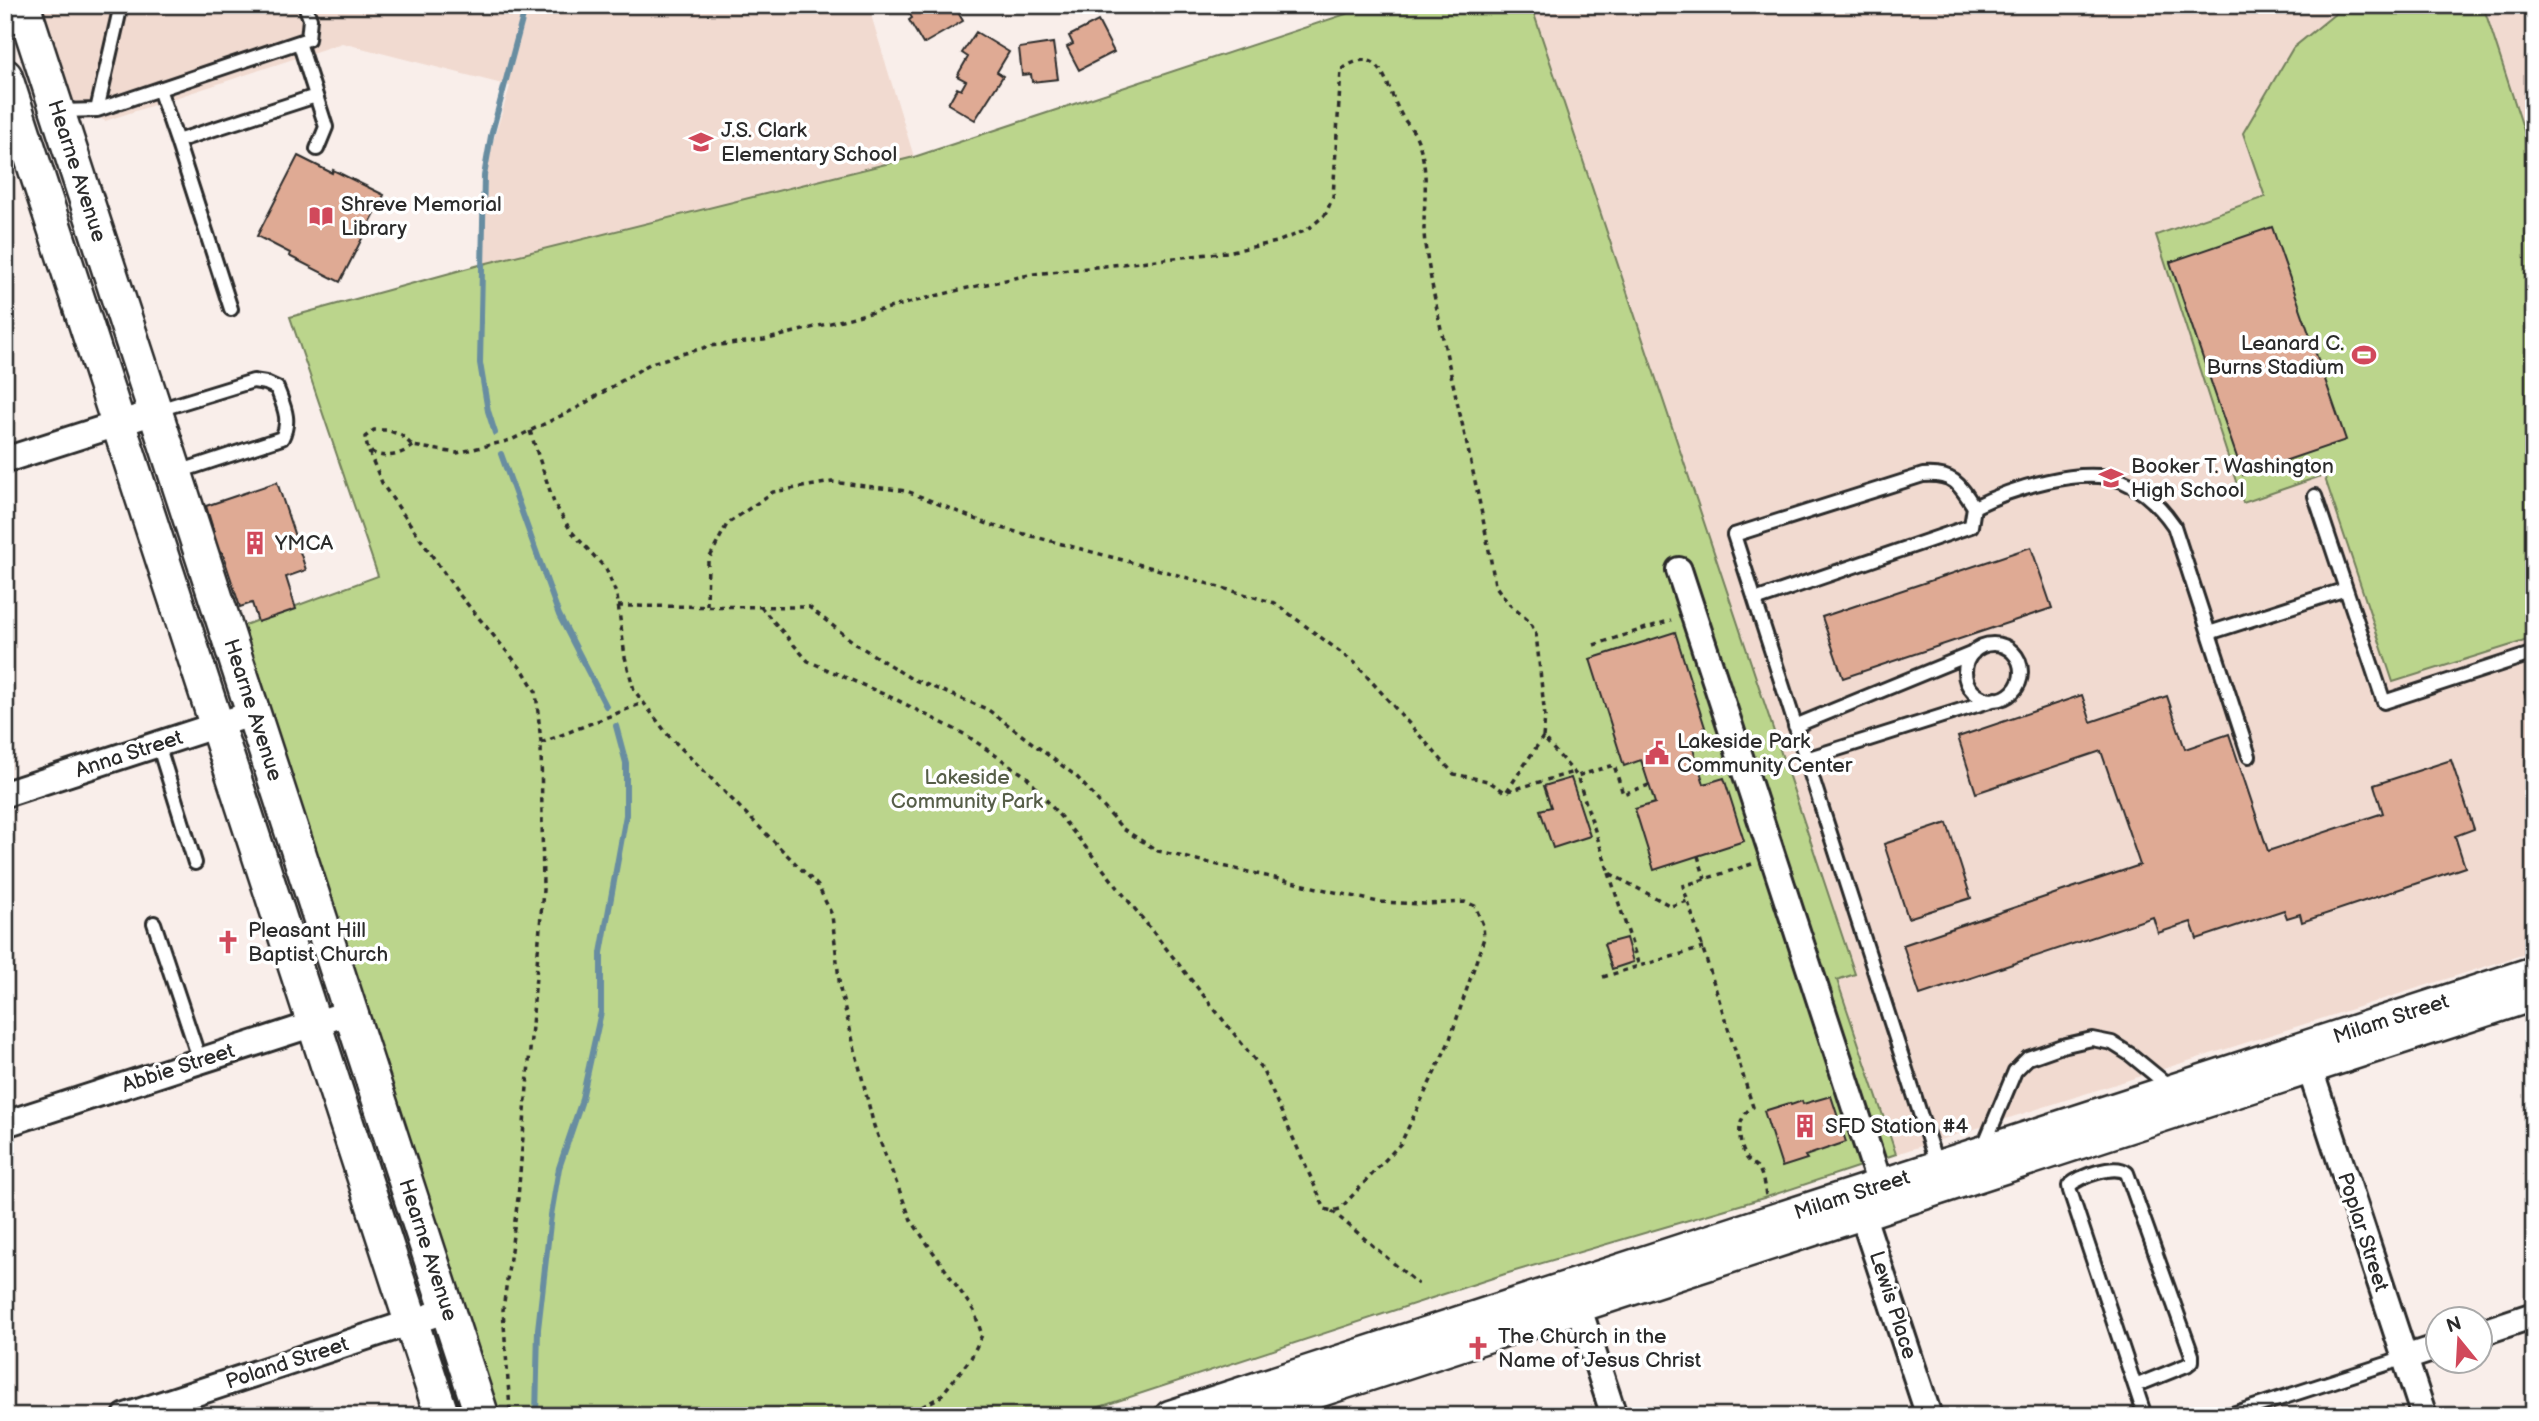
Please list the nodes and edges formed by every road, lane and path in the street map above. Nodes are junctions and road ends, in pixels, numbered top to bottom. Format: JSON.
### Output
{"nodes":[{"id":1,"x":23,"y":5,"type":"edge"},
{"id":2,"x":121,"y":5,"type":"edge"},
{"id":3,"x":305,"y":5,"type":"edge"},
{"id":4,"x":299,"y":42,"type":"junction"},
{"id":5,"x":5,"y":76,"type":"edge"},
{"id":6,"x":159,"y":89,"type":"junction"},
{"id":7,"x":316,"y":96,"type":"junction"},
{"id":8,"x":97,"y":110,"type":"junction"},
{"id":9,"x":57,"y":111,"type":"junction"},
{"id":10,"x":13,"y":125,"type":"edge"},
{"id":11,"x":177,"y":141,"type":"junction"},
{"id":12,"x":317,"y":149,"type":"dead end"},
{"id":13,"x":231,"y":309,"type":"dead end"},
{"id":14,"x":155,"y":412,"type":"junction"},
{"id":15,"x":119,"y":424,"type":"junction"},
{"id":16,"x":530,"y":430,"type":"junction"},
{"id":17,"x":413,"y":446,"type":"junction"},
{"id":18,"x":368,"y":450,"type":"junction"},
{"id":19,"x":5,"y":460,"type":"edge"},
{"id":20,"x":175,"y":473,"type":"junction"},
{"id":21,"x":2315,"y":496,"type":"dead end"},
{"id":22,"x":1974,"y":507,"type":"junction"},
{"id":23,"x":1679,"y":570,"type":"dead end"},
{"id":24,"x":2346,"y":589,"type":"junction"},
{"id":25,"x":1755,"y":600,"type":"junction"},
{"id":26,"x":618,"y":606,"type":"junction"},
{"id":27,"x":706,"y":606,"type":"junction"},
{"id":28,"x":760,"y":606,"type":"junction"},
{"id":29,"x":1679,"y":620,"type":"dead end"},
{"id":30,"x":2209,"y":633,"type":"junction"},
{"id":31,"x":1594,"y":645,"type":"dead end"},
{"id":32,"x":1973,"y":653,"type":"junction"},
{"id":33,"x":2534,"y":653,"type":"edge"},
{"id":34,"x":1996,"y":699,"type":"junction"},
{"id":35,"x":644,"y":703,"type":"junction"},
{"id":36,"x":254,"y":713,"type":"junction"},
{"id":37,"x":217,"y":725,"type":"junction"},
{"id":38,"x":1796,"y":726,"type":"junction"},
{"id":39,"x":1542,"y":737,"type":"junction"},
{"id":40,"x":541,"y":743,"type":"junction"},
{"id":41,"x":158,"y":744,"type":"junction"},
{"id":42,"x":2249,"y":756,"type":"dead end"},
{"id":43,"x":1726,"y":759,"type":"dead end"},
{"id":44,"x":1806,"y":759,"type":"junction"},
{"id":45,"x":1699,"y":768,"type":"dead end"},
{"id":46,"x":1576,"y":774,"type":"junction"},
{"id":47,"x":1649,"y":785,"type":"dead end"},
{"id":48,"x":1506,"y":792,"type":"junction"},
{"id":49,"x":5,"y":794,"type":"edge"},
{"id":50,"x":1698,"y":856,"type":"dead end"},
{"id":51,"x":1757,"y":857,"type":"dead end"},
{"id":52,"x":195,"y":863,"type":"dead end"},
{"id":53,"x":1609,"y":873,"type":"junction"},
{"id":54,"x":1705,"y":879,"type":"junction"},
{"id":55,"x":1688,"y":901,"type":"junction"},
{"id":56,"x":154,"y":923,"type":"dead end"},
{"id":57,"x":1703,"y":948,"type":"junction"},
{"id":58,"x":1639,"y":967,"type":"junction"},
{"id":59,"x":2534,"y":972,"type":"edge"},
{"id":60,"x":1603,"y":977,"type":"dead end"},
{"id":61,"x":2534,"y":995,"type":"edge"},
{"id":62,"x":351,"y":1012,"type":"junction"},
{"id":63,"x":314,"y":1024,"type":"junction"},
{"id":64,"x":2306,"y":1058,"type":"junction"},
{"id":65,"x":200,"y":1061,"type":"junction"},
{"id":66,"x":2173,"y":1090,"type":"junction"},
{"id":67,"x":5,"y":1124,"type":"edge"},
{"id":68,"x":1981,"y":1152,"type":"junction"},
{"id":69,"x":1937,"y":1167,"type":"junction"},
{"id":70,"x":1767,"y":1197,"type":"dead end"},
{"id":71,"x":1866,"y":1198,"type":"junction"},
{"id":72,"x":1332,"y":1211,"type":"junction"},
{"id":73,"x":1418,"y":1283,"type":"dead end"},
{"id":74,"x":1575,"y":1297,"type":"junction"},
{"id":75,"x":448,"y":1310,"type":"junction"},
{"id":76,"x":2534,"y":1315,"type":"edge"},
{"id":77,"x":412,"y":1323,"type":"junction"},
{"id":78,"x":2494,"y":1328,"type":"edge"},
{"id":79,"x":2424,"y":1352,"type":"edge"},
{"id":80,"x":2405,"y":1358,"type":"junction"},
{"id":81,"x":2135,"y":1386,"type":"junction"},
{"id":82,"x":1280,"y":1400,"type":"edge"},
{"id":83,"x":127,"y":1416,"type":"edge"},
{"id":84,"x":442,"y":1416,"type":"edge"},
{"id":85,"x":482,"y":1416,"type":"edge"},
{"id":86,"x":510,"y":1416,"type":"edge"},
{"id":87,"x":905,"y":1416,"type":"edge"},
{"id":88,"x":1170,"y":1416,"type":"edge"},
{"id":89,"x":1244,"y":1416,"type":"edge"},
{"id":90,"x":1614,"y":1416,"type":"edge"},
{"id":91,"x":1929,"y":1416,"type":"edge"},
{"id":92,"x":2145,"y":1416,"type":"edge"},
{"id":93,"x":2226,"y":1416,"type":"edge"},
{"id":94,"x":2424,"y":1416,"type":"edge"}],
"edges":[{"from":1,"to":9,"type":"main road","name":"Hearne Avenue"},
{"from":2,"to":8,"type":"lane"},
{"from":3,"to":4,"type":"lane"},
{"from":4,"to":6,"type":"lane"},
{"from":4,"to":7,"type":"lane"},
{"from":5,"to":10,"type":"main road","name":"Hearne Avenue"},
{"from":6,"to":8,"type":"lane"},
{"from":6,"to":11,"type":"lane"},
{"from":7,"to":11,"type":"lane"},
{"from":7,"to":12,"type":"lane"},
{"from":8,"to":9,"type":"lane"},
{"from":9,"to":10,"type":"street"},
{"from":9,"to":14,"type":"main road","name":"Hearne Avenue"},
{"from":10,"to":15,"type":"main road","name":"Hearne Avenue"},
{"from":11,"to":13,"type":"lane"},
{"from":14,"to":15,"type":"street"},
{"from":14,"to":20,"type":"main road","name":"Hearne Avenue"},
{"from":14,"to":20,"type":"lane"},
{"from":15,"to":19,"type":"street"},
{"from":15,"to":37,"type":"main road","name":"Hearne Avenue"},
{"from":16,"to":17,"type":"path"},
{"from":16,"to":26,"type":"path"},
{"from":16,"to":39,"type":"path"},
{"from":17,"to":18,"type":"path"},
{"from":17,"to":18,"type":"path"},
{"from":18,"to":40,"type":"path"},
{"from":20,"to":36,"type":"main road","name":"Hearne Avenue"},
{"from":21,"to":24,"type":"lane"},
{"from":22,"to":25,"type":"lane"},
{"from":22,"to":25,"type":"lane"},
{"from":22,"to":30,"type":"lane"},
{"from":23,"to":71,"type":"street","name":"Lewis Place"},
{"from":24,"to":30,"type":"lane"},
{"from":24,"to":33,"type":"lane"},
{"from":25,"to":38,"type":"lane"},
{"from":26,"to":27,"type":"path"},
{"from":26,"to":35,"type":"path"},
{"from":27,"to":28,"type":"path"},
{"from":27,"to":48,"type":"path"},
{"from":28,"to":72,"type":"path"},
{"from":28,"to":72,"type":"path"},
{"from":29,"to":31,"type":"path"},
{"from":30,"to":42,"type":"lane"},
{"from":32,"to":34,"type":"lane"},
{"from":32,"to":34,"type":"lane"},
{"from":32,"to":38,"type":"lane"},
{"from":34,"to":44,"type":"lane"},
{"from":35,"to":40,"type":"path"},
{"from":35,"to":87,"type":"path"},
{"from":36,"to":37,"type":"street","name":"Anna Street"},
{"from":36,"to":62,"type":"main road","name":"Hearne Avenue"},
{"from":37,"to":41,"type":"street","name":"Anna Street"},
{"from":37,"to":63,"type":"main road","name":"Hearne Avenue"},
{"from":38,"to":44,"type":"lane"},
{"from":39,"to":46,"type":"path"},
{"from":39,"to":48,"type":"path"},
{"from":40,"to":86,"type":"path"},
{"from":41,"to":49,"type":"street","name":"Anna Street"},
{"from":41,"to":52,"type":"lane"},
{"from":43,"to":45,"type":"path"},
{"from":44,"to":69,"type":"lane"},
{"from":46,"to":47,"type":"path"},
{"from":46,"to":48,"type":"path"},
{"from":46,"to":53,"type":"path"},
{"from":50,"to":54,"type":"path"},
{"from":51,"to":54,"type":"path"},
{"from":53,"to":55,"type":"path"},
{"from":53,"to":58,"type":"path"},
{"from":54,"to":55,"type":"path"},
{"from":55,"to":57,"type":"path"},
{"from":56,"to":65,"type":"lane"},
{"from":57,"to":58,"type":"path"},
{"from":57,"to":70,"type":"path"},
{"from":58,"to":60,"type":"path"},
{"from":59,"to":64,"type":"street","name":"Milam Street"},
{"from":61,"to":64,"type":"street","name":"Milam Street"},
{"from":62,"to":63,"type":"street","name":"Abbie Street"},
{"from":62,"to":75,"type":"main road","name":"Hearne Avenue"},
{"from":63,"to":65,"type":"street","name":"Abbie Street"},
{"from":63,"to":77,"type":"main road","name":"Hearne Avenue"},
{"from":64,"to":66,"type":"street","name":"Milam Street"},
{"from":64,"to":71,"type":"street","name":"Milam Street"},
{"from":64,"to":80,"type":"street","name":"Poplar Street"},
{"from":65,"to":67,"type":"street","name":"Abbie Street"},
{"from":66,"to":68,"type":"street","name":"Milam Street"},
{"from":66,"to":68,"type":"lane"},
{"from":68,"to":69,"type":"street","name":"Milam Street"},
{"from":69,"to":71,"type":"street","name":"Milam Street"},
{"from":71,"to":74,"type":"street","name":"Milam Street"},
{"from":71,"to":91,"type":"street","name":"Lewis Place"},
{"from":72,"to":73,"type":"path"},
{"from":74,"to":82,"type":"street","name":"Milam Street"},
{"from":74,"to":90,"type":"street"},
{"from":75,"to":77,"type":"street","name":"Poland Street"},
{"from":75,"to":85,"type":"main road","name":"Hearne Avenue"},
{"from":76,"to":78,"type":"street"},
{"from":77,"to":83,"type":"street","name":"Poland Street"},
{"from":77,"to":84,"type":"main road","name":"Hearne Avenue"},
{"from":79,"to":80,"type":"street"},
{"from":80,"to":93,"type":"lane"},
{"from":80,"to":94,"type":"street","name":"Poplar Street"},
{"from":81,"to":81,"type":"lane"},
{"from":81,"to":92,"type":"lane"},
{"from":82,"to":88,"type":"street","name":"Milam Street"},
{"from":82,"to":89,"type":"street","name":"Milam Street"}]}
